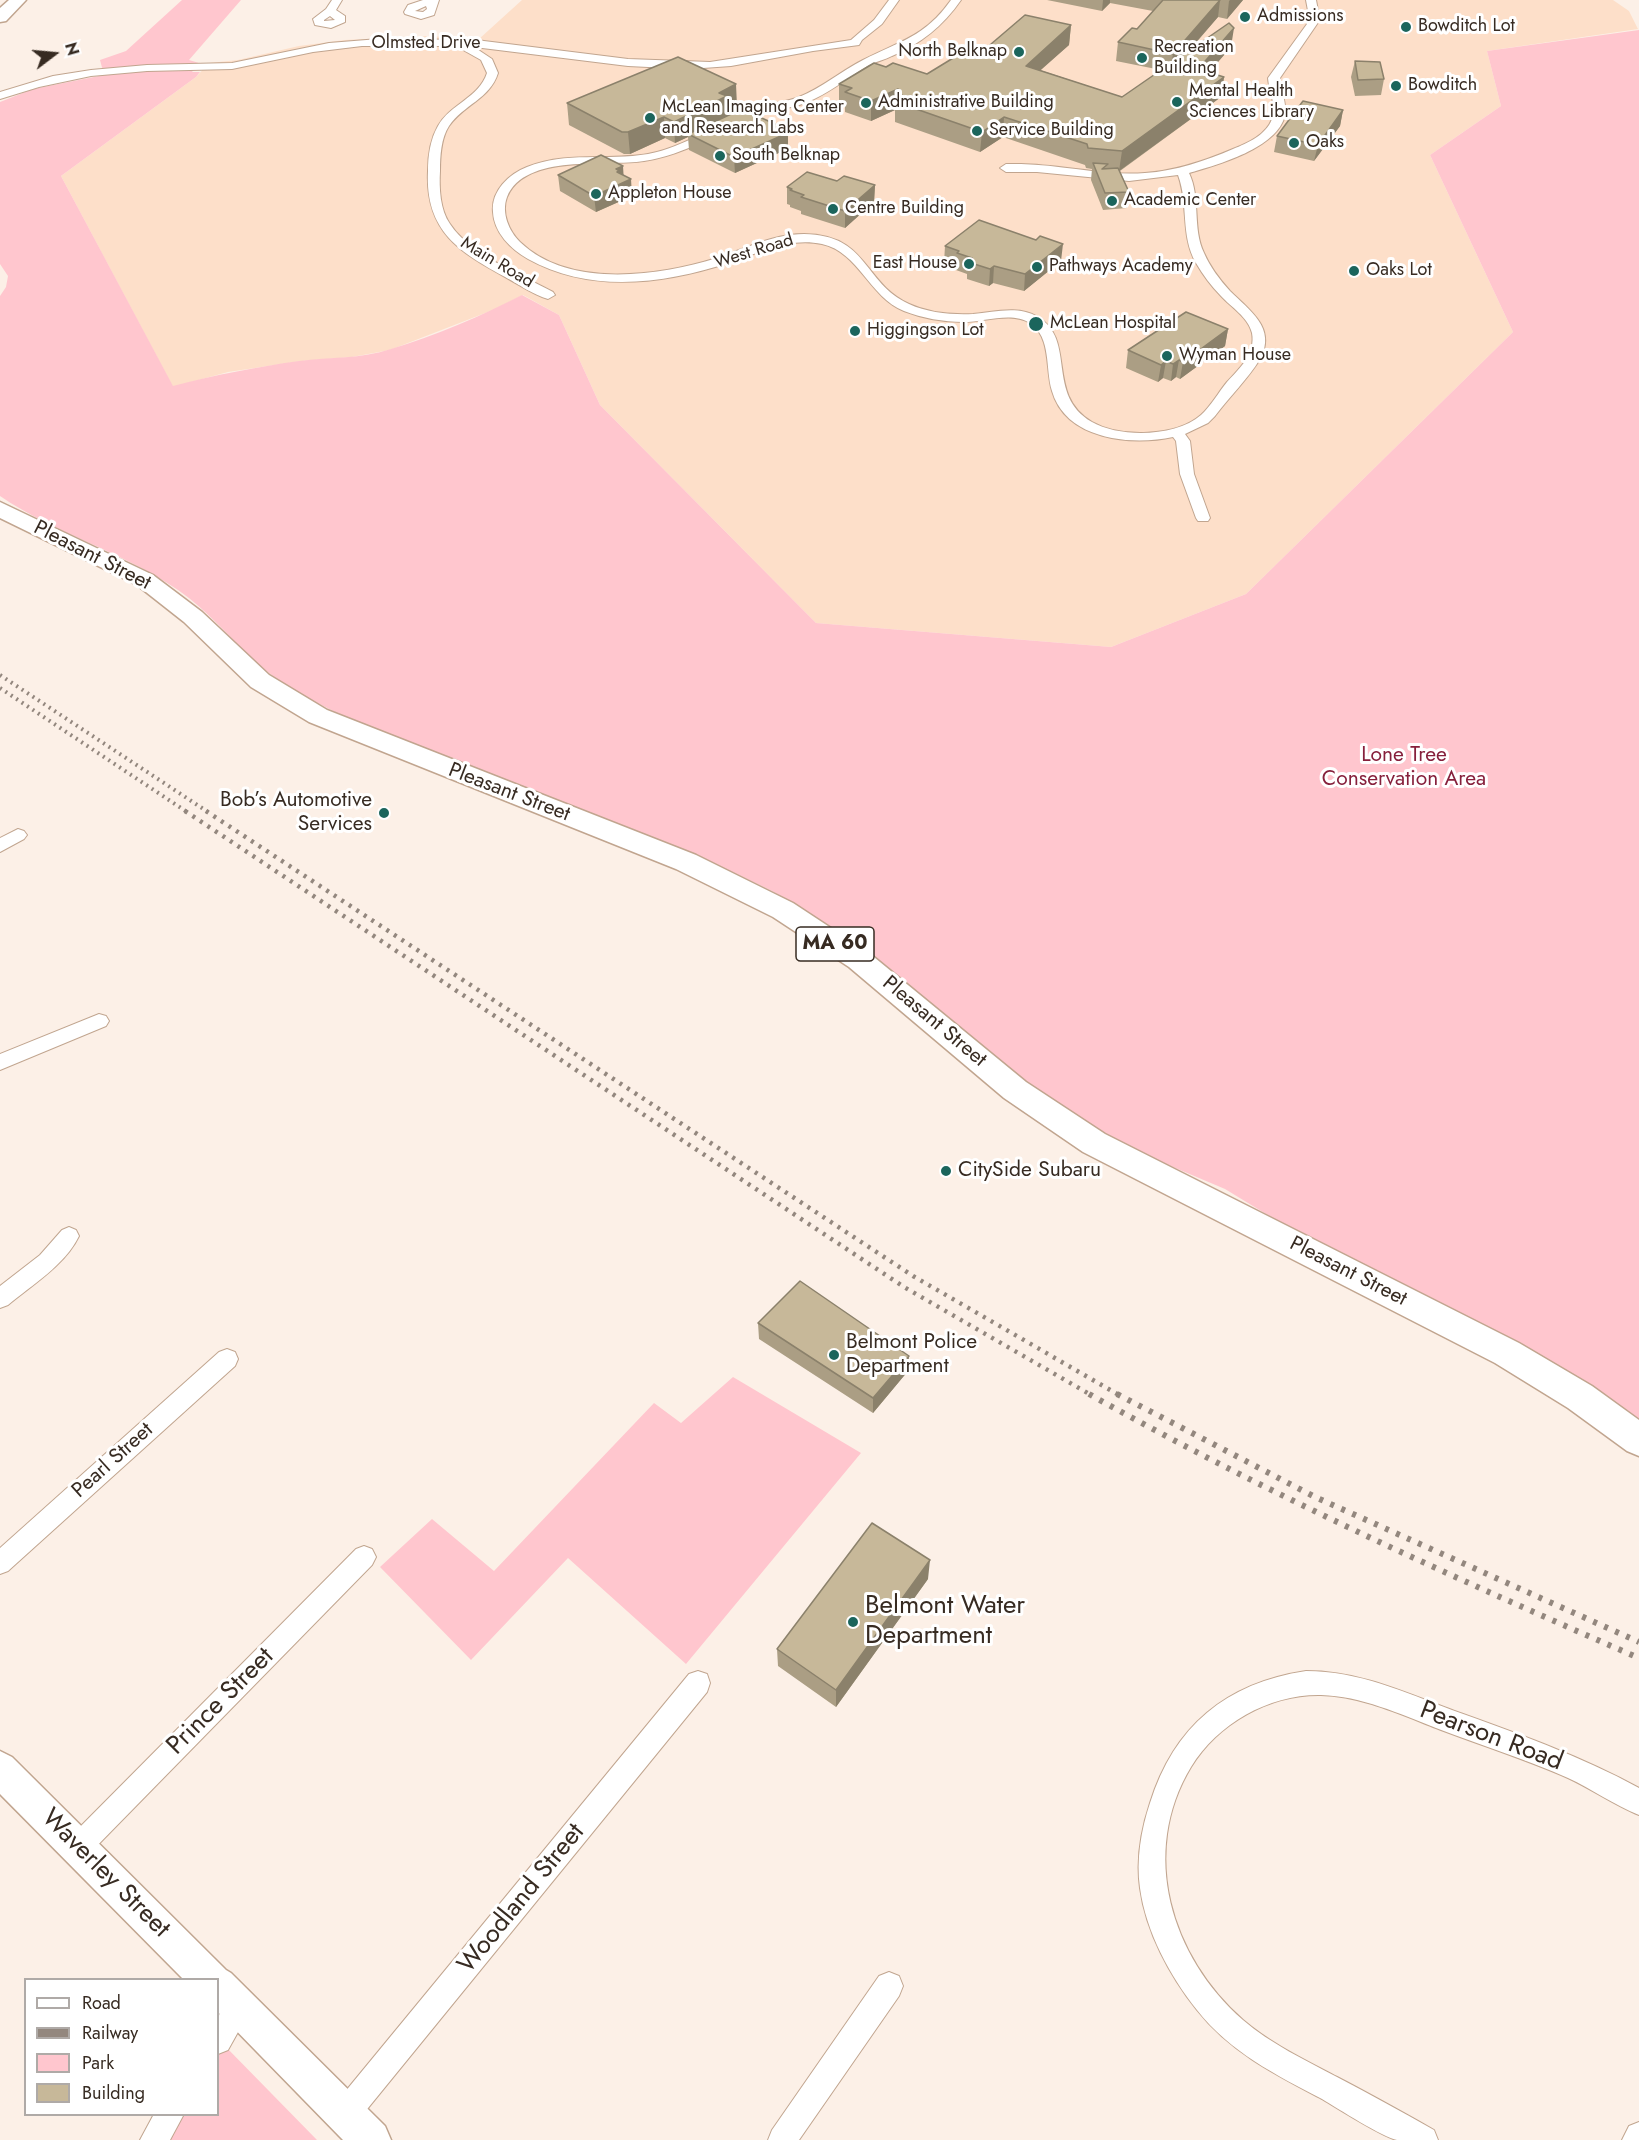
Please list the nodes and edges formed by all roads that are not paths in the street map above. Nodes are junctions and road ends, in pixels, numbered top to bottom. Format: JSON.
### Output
{"nodes":[{"id":1,"x":18,"y":0,"type":"edge"},
{"id":2,"x":337,"y":0,"type":"edge"},
{"id":3,"x":894,"y":0,"type":"edge"},
{"id":4,"x":956,"y":0,"type":"edge"},
{"id":5,"x":1311,"y":0,"type":"edge"},
{"id":6,"x":330,"y":11,"type":"dead end"},
{"id":7,"x":0,"y":17,"type":"edge"},
{"id":8,"x":447,"y":42,"type":"junction"},
{"id":9,"x":855,"y":43,"type":"junction"},
{"id":10,"x":867,"y":62,"type":"junction"},
{"id":11,"x":0,"y":96,"type":"edge"},
{"id":12,"x":1006,"y":168,"type":"dead end"},
{"id":13,"x":1182,"y":171,"type":"junction"},
{"id":14,"x":575,"y":273,"type":"junction"},
{"id":15,"x":1176,"y":431,"type":"junction"},
{"id":16,"x":0,"y":509,"type":"edge"},
{"id":17,"x":1203,"y":518,"type":"dead end"},
{"id":18,"x":18,"y":835,"type":"dead end"},
{"id":19,"x":0,"y":846,"type":"edge"},
{"id":20,"x":99,"y":1021,"type":"dead end"},
{"id":21,"x":0,"y":1062,"type":"edge"},
{"id":22,"x":69,"y":1236,"type":"dead end"},
{"id":23,"x":0,"y":1299,"type":"edge"},
{"id":24,"x":227,"y":1359,"type":"dead end"},
{"id":25,"x":1639,"y":1440,"type":"edge"},
{"id":26,"x":364,"y":1557,"type":"dead end"},
{"id":27,"x":0,"y":1563,"type":"edge"},
{"id":28,"x":698,"y":1683,"type":"dead end"},
{"id":29,"x":0,"y":1769,"type":"edge"},
{"id":30,"x":1639,"y":1802,"type":"edge"},
{"id":31,"x":78,"y":1847,"type":"junction"},
{"id":32,"x":209,"y":1978,"type":"edge"},
{"id":33,"x":889,"y":1986,"type":"dead end"},
{"id":34,"x":228,"y":1996,"type":"edge"},
{"id":35,"x":219,"y":2036,"type":"edge"},
{"id":36,"x":345,"y":2114,"type":"junction"},
{"id":37,"x":169,"y":2116,"type":"edge"},
{"id":38,"x":1639,"y":2136,"type":"edge"},
{"id":39,"x":154,"y":2140,"type":"edge"},
{"id":40,"x":371,"y":2140,"type":"edge"},
{"id":41,"x":782,"y":2140,"type":"edge"},
{"id":42,"x":1424,"y":2140,"type":"edge"},
{"id":43,"x":1636,"y":2140,"type":"edge"}],
"edges":[{"from":1,"to":7,"type":"main road"},
{"from":2,"to":6,"type":"street"},
{"from":3,"to":9,"type":"street"},
{"from":4,"to":10,"type":"street","name":"West Road"},
{"from":5,"to":13,"type":"street"},
{"from":8,"to":9,"type":"street","name":"Olmsted Drive"},
{"from":8,"to":11,"type":"street","name":"Olmsted Drive"},
{"from":8,"to":14,"type":"street","name":"Main Road"},
{"from":9,"to":10,"type":"street"},
{"from":10,"to":14,"type":"street","name":"West Road"},
{"from":12,"to":13,"type":"street"},
{"from":13,"to":15,"type":"street","name":"West Road"},
{"from":14,"to":15,"type":"street","name":"West Road"},
{"from":15,"to":17,"type":"street"},
{"from":16,"to":25,"type":"main road","name":"Pleasant Street","number":"MA 60"},
{"from":18,"to":19,"type":"street"},
{"from":20,"to":21,"type":"street"},
{"from":22,"to":23,"type":"street"},
{"from":24,"to":27,"type":"street","name":"Pearl Street"},
{"from":26,"to":31,"type":"street","name":"Prince Street"},
{"from":28,"to":36,"type":"street","name":"Woodland Street"},
{"from":29,"to":31,"type":"street","name":"Waverley Street"},
{"from":30,"to":42,"type":"street","name":"Pearson Road"},
{"from":31,"to":32,"type":"street","name":"Waverley Street"},
{"from":33,"to":41,"type":"street"},
{"from":34,"to":35,"type":"street"},
{"from":34,"to":36,"type":"street"},
{"from":36,"to":40,"type":"street"},
{"from":37,"to":39,"type":"street"},
{"from":38,"to":43,"type":"street"}]}
